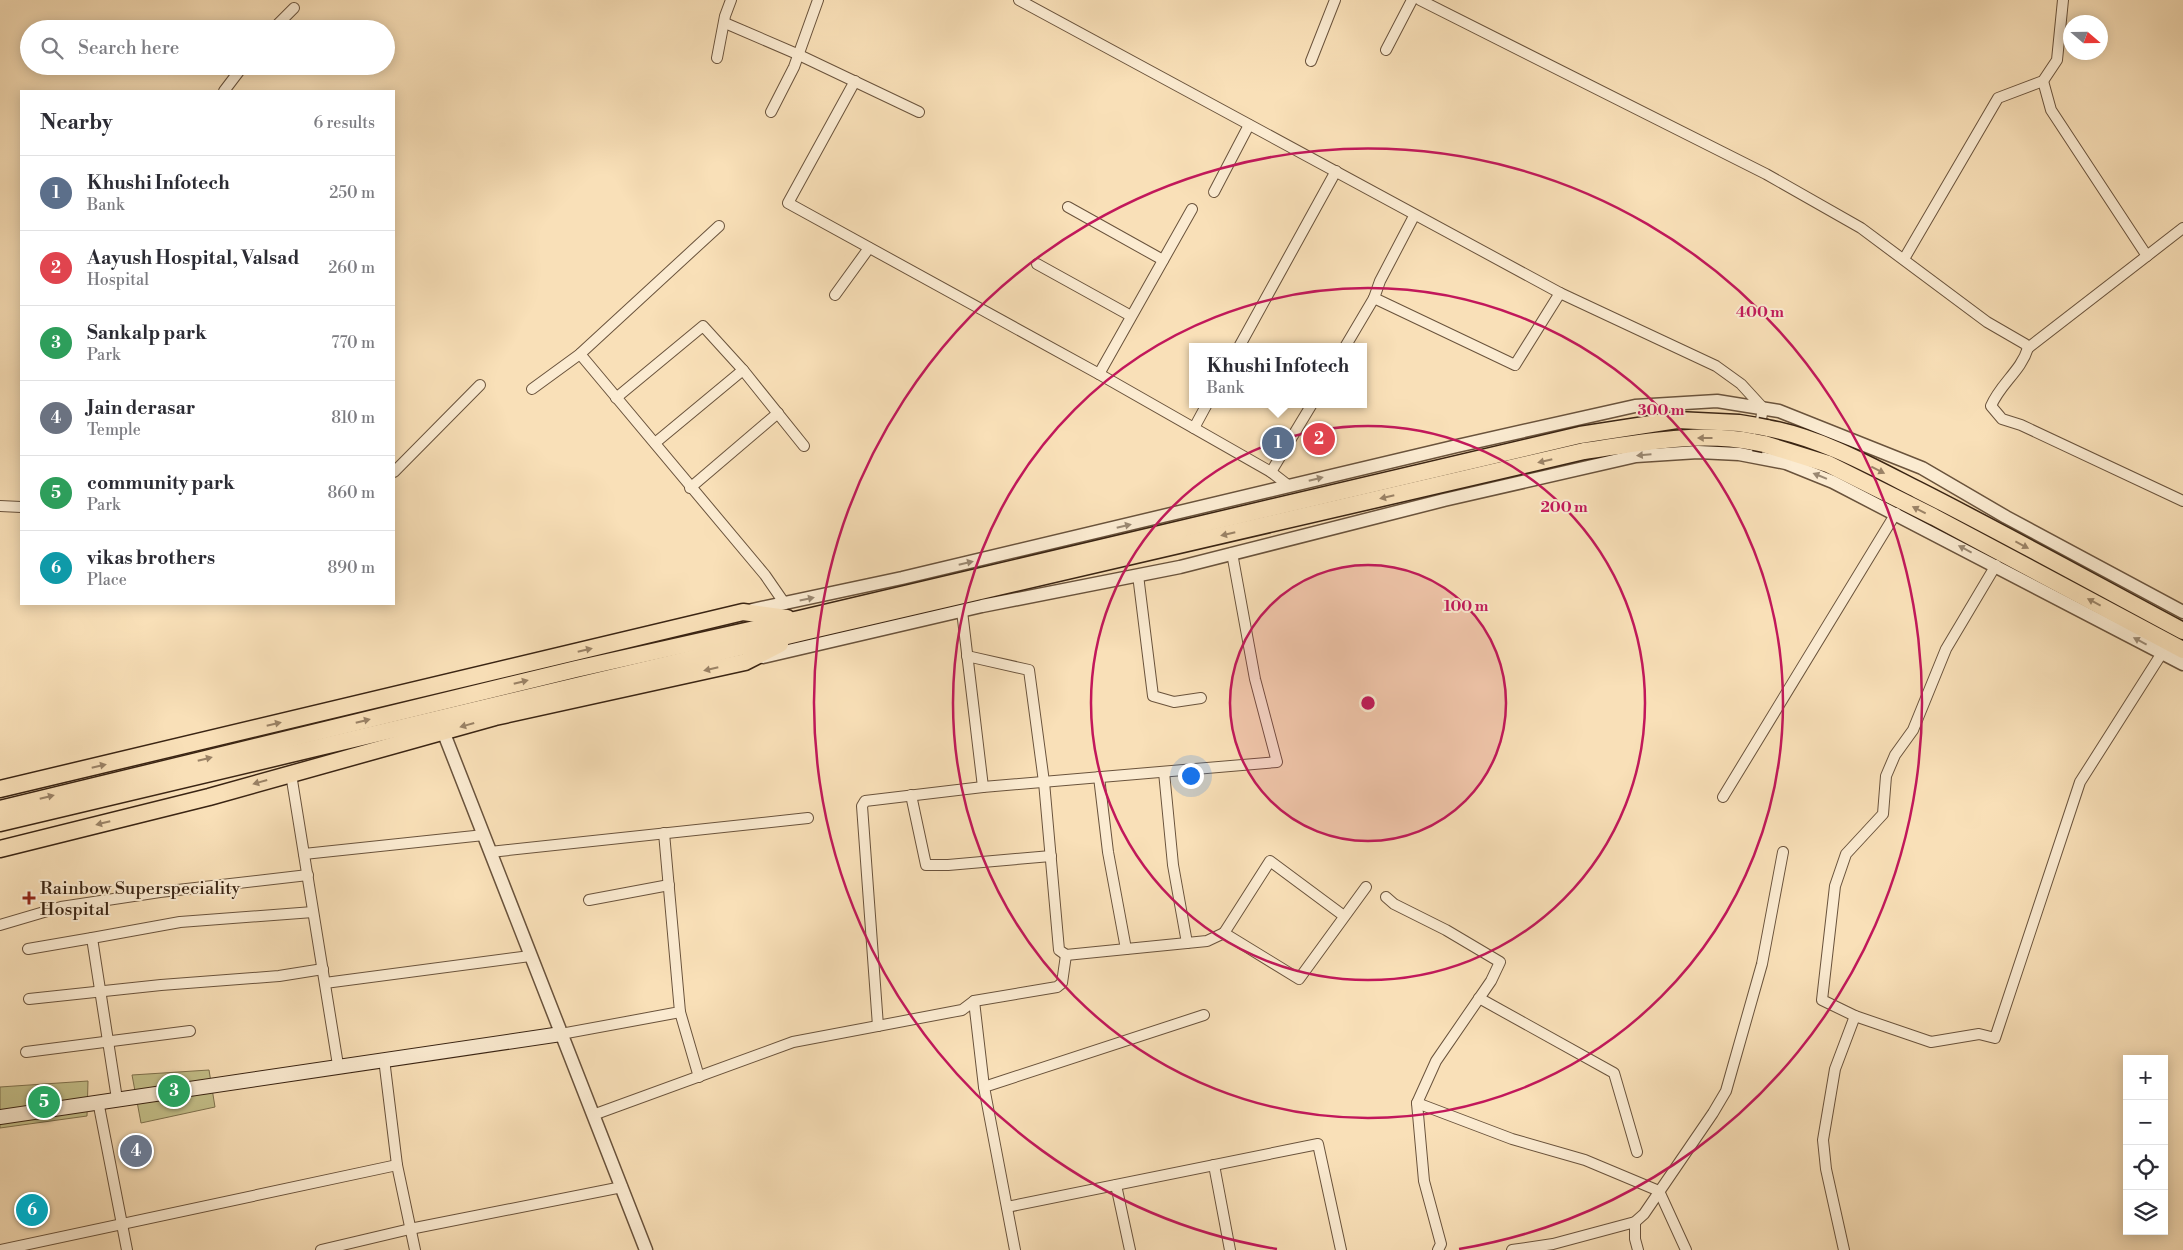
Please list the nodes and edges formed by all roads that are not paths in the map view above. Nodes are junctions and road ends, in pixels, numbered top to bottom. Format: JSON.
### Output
{"nodes":[{"id":1,"x":731,"y":0,"type":"edge"},
{"id":2,"x":818,"y":0,"type":"edge"},
{"id":3,"x":1019,"y":0,"type":"edge"},
{"id":4,"x":1335,"y":0,"type":"edge"},
{"id":5,"x":1412,"y":0,"type":"edge"},
{"id":6,"x":1420,"y":0,"type":"edge"},
{"id":7,"x":2064,"y":0,"type":"edge"},
{"id":8,"x":1434,"y":3,"type":"edge"},
{"id":9,"x":294,"y":8,"type":"dead end"},
{"id":10,"x":282,"y":20,"type":"edge"},
{"id":11,"x":725,"y":23,"type":"junction"},
{"id":12,"x":1386,"y":50,"type":"dead end"},
{"id":13,"x":797,"y":54,"type":"junction"},
{"id":14,"x":717,"y":58,"type":"dead end"},
{"id":15,"x":1311,"y":61,"type":"dead end"},
{"id":16,"x":236,"y":75,"type":"edge"},
{"id":17,"x":854,"y":81,"type":"junction"},
{"id":18,"x":2043,"y":81,"type":"junction"},
{"id":19,"x":225,"y":90,"type":"edge"},
{"id":20,"x":771,"y":112,"type":"dead end"},
{"id":21,"x":919,"y":112,"type":"dead end"},
{"id":22,"x":1249,"y":125,"type":"junction"},
{"id":23,"x":1336,"y":171,"type":"junction"},
{"id":24,"x":1214,"y":192,"type":"dead end"},
{"id":25,"x":1068,"y":207,"type":"dead end"},
{"id":26,"x":1192,"y":209,"type":"dead end"},
{"id":27,"x":1414,"y":216,"type":"junction"},
{"id":28,"x":719,"y":226,"type":"dead end"},
{"id":29,"x":2183,"y":228,"type":"edge"},
{"id":30,"x":869,"y":248,"type":"junction"},
{"id":31,"x":2147,"y":256,"type":"junction"},
{"id":32,"x":1904,"y":259,"type":"junction"},
{"id":33,"x":1163,"y":260,"type":"junction"},
{"id":34,"x":1037,"y":264,"type":"dead end"},
{"id":35,"x":1560,"y":293,"type":"junction"},
{"id":36,"x":835,"y":295,"type":"dead end"},
{"id":37,"x":1374,"y":298,"type":"junction"},
{"id":38,"x":1131,"y":316,"type":"junction"},
{"id":39,"x":1241,"y":343,"type":"edge"},
{"id":40,"x":1347,"y":343,"type":"edge"},
{"id":41,"x":2028,"y":348,"type":"junction"},
{"id":42,"x":580,"y":354,"type":"junction"},
{"id":43,"x":743,"y":370,"type":"junction"},
{"id":44,"x":1099,"y":374,"type":"junction"},
{"id":45,"x":480,"y":385,"type":"dead end"},
{"id":46,"x":532,"y":389,"type":"dead end"},
{"id":47,"x":616,"y":398,"type":"junction"},
{"id":48,"x":1206,"y":408,"type":"edge"},
{"id":49,"x":1310,"y":408,"type":"edge"},
{"id":50,"x":1764,"y":408,"type":"junction"},
{"id":51,"x":778,"y":413,"type":"junction"},
{"id":52,"x":1194,"y":428,"type":"junction"},
{"id":53,"x":655,"y":443,"type":"junction"},
{"id":54,"x":804,"y":446,"type":"dead end"},
{"id":55,"x":1757,"y":448,"type":"junction"},
{"id":56,"x":395,"y":471,"type":"edge"},
{"id":57,"x":1271,"y":472,"type":"junction"},
{"id":58,"x":1289,"y":486,"type":"junction"},
{"id":59,"x":690,"y":488,"type":"junction"},
{"id":60,"x":2183,"y":501,"type":"edge"},
{"id":61,"x":0,"y":506,"type":"edge"},
{"id":62,"x":20,"y":507,"type":"edge"},
{"id":63,"x":1896,"y":513,"type":"junction"},
{"id":64,"x":1232,"y":554,"type":"junction"},
{"id":65,"x":1114,"y":560,"type":"junction"},
{"id":66,"x":1996,"y":565,"type":"junction"},
{"id":67,"x":1138,"y":575,"type":"junction"},
{"id":68,"x":1117,"y":579,"type":"junction"},
{"id":69,"x":785,"y":604,"type":"junction"},
{"id":70,"x":962,"y":611,"type":"junction"},
{"id":71,"x":743,"y":612,"type":"junction"},
{"id":72,"x":2183,"y":612,"type":"edge"},
{"id":73,"x":802,"y":625,"type":"junction"},
{"id":74,"x":2183,"y":631,"type":"edge"},
{"id":75,"x":2183,"y":650,"type":"edge"},
{"id":76,"x":2162,"y":653,"type":"junction"},
{"id":77,"x":967,"y":656,"type":"junction"},
{"id":78,"x":745,"y":662,"type":"junction"},
{"id":79,"x":2183,"y":664,"type":"edge"},
{"id":80,"x":1201,"y":698,"type":"dead end"},
{"id":81,"x":444,"y":731,"type":"junction"},
{"id":82,"x":1164,"y":772,"type":"junction"},
{"id":83,"x":291,"y":774,"type":"junction"},
{"id":84,"x":201,"y":776,"type":"junction"},
{"id":85,"x":1099,"y":777,"type":"junction"},
{"id":86,"x":1044,"y":782,"type":"junction"},
{"id":87,"x":983,"y":787,"type":"junction"},
{"id":88,"x":0,"y":789,"type":"edge"},
{"id":89,"x":911,"y":795,"type":"junction"},
{"id":90,"x":1723,"y":797,"type":"dead end"},
{"id":91,"x":204,"y":798,"type":"junction"},
{"id":92,"x":0,"y":808,"type":"edge"},
{"id":93,"x":808,"y":818,"type":"dead end"},
{"id":94,"x":0,"y":823,"type":"edge"},
{"id":95,"x":664,"y":833,"type":"junction"},
{"id":96,"x":484,"y":835,"type":"junction"},
{"id":97,"x":0,"y":848,"type":"edge"},
{"id":98,"x":490,"y":852,"type":"junction"},
{"id":99,"x":1783,"y":852,"type":"dead end"},
{"id":100,"x":304,"y":854,"type":"junction"},
{"id":101,"x":1051,"y":856,"type":"junction"},
{"id":102,"x":308,"y":875,"type":"junction"},
{"id":103,"x":669,"y":884,"type":"junction"},
{"id":104,"x":1366,"y":887,"type":"dead end"},
{"id":105,"x":1386,"y":897,"type":"dead end"},
{"id":106,"x":589,"y":900,"type":"dead end"},
{"id":107,"x":314,"y":912,"type":"junction"},
{"id":108,"x":1344,"y":916,"type":"junction"},
{"id":109,"x":0,"y":925,"type":"edge"},
{"id":110,"x":1224,"y":933,"type":"junction"},
{"id":111,"x":92,"y":938,"type":"junction"},
{"id":112,"x":1187,"y":943,"type":"junction"},
{"id":113,"x":28,"y":949,"type":"dead end"},
{"id":114,"x":1126,"y":949,"type":"junction"},
{"id":115,"x":1066,"y":955,"type":"junction"},
{"id":116,"x":530,"y":956,"type":"junction"},
{"id":117,"x":323,"y":969,"type":"junction"},
{"id":118,"x":325,"y":983,"type":"junction"},
{"id":119,"x":100,"y":991,"type":"junction"},
{"id":120,"x":1479,"y":998,"type":"junction"},
{"id":121,"x":29,"y":999,"type":"dead end"},
{"id":122,"x":974,"y":1001,"type":"junction"},
{"id":123,"x":680,"y":1012,"type":"junction"},
{"id":124,"x":1204,"y":1015,"type":"dead end"},
{"id":125,"x":1855,"y":1016,"type":"junction"},
{"id":126,"x":878,"y":1026,"type":"junction"},
{"id":127,"x":190,"y":1032,"type":"dead end"},
{"id":128,"x":561,"y":1034,"type":"junction"},
{"id":129,"x":108,"y":1043,"type":"junction"},
{"id":130,"x":26,"y":1052,"type":"dead end"},
{"id":131,"x":384,"y":1059,"type":"junction"},
{"id":132,"x":338,"y":1065,"type":"junction"},
{"id":133,"x":699,"y":1077,"type":"junction"},
{"id":134,"x":984,"y":1087,"type":"junction"},
{"id":135,"x":116,"y":1099,"type":"junction"},
{"id":136,"x":98,"y":1101,"type":"junction"},
{"id":137,"x":1417,"y":1103,"type":"junction"},
{"id":138,"x":593,"y":1115,"type":"junction"},
{"id":139,"x":0,"y":1117,"type":"edge"},
{"id":140,"x":1637,"y":1152,"type":"dead end"},
{"id":141,"x":397,"y":1165,"type":"junction"},
{"id":142,"x":1214,"y":1165,"type":"junction"},
{"id":143,"x":1116,"y":1185,"type":"junction"},
{"id":144,"x":622,"y":1188,"type":"junction"},
{"id":145,"x":1659,"y":1191,"type":"junction"},
{"id":146,"x":1007,"y":1206,"type":"junction"},
{"id":147,"x":1635,"y":1222,"type":"junction"},
{"id":148,"x":122,"y":1224,"type":"junction"},
{"id":149,"x":410,"y":1229,"type":"junction"},
{"id":150,"x":1,"y":1250,"type":"edge"},
{"id":151,"x":127,"y":1250,"type":"edge"},
{"id":152,"x":321,"y":1250,"type":"edge"},
{"id":153,"x":415,"y":1250,"type":"edge"},
{"id":154,"x":644,"y":1250,"type":"edge"},
{"id":155,"x":1015,"y":1250,"type":"edge"},
{"id":156,"x":1130,"y":1250,"type":"edge"},
{"id":157,"x":1230,"y":1250,"type":"edge"},
{"id":158,"x":1340,"y":1250,"type":"edge"},
{"id":159,"x":1438,"y":1250,"type":"edge"},
{"id":160,"x":1512,"y":1250,"type":"edge"},
{"id":161,"x":1638,"y":1250,"type":"edge"},
{"id":162,"x":1686,"y":1250,"type":"edge"},
{"id":163,"x":1844,"y":1250,"type":"edge"}],
"edges":[{"from":1,"to":11,"type":"street"},
{"from":2,"to":13,"type":"street"},
{"from":3,"to":22,"type":"street"},
{"from":4,"to":15,"type":"street"},
{"from":5,"to":12,"type":"street"},
{"from":6,"to":8,"type":"street"},
{"from":7,"to":18,"type":"street"},
{"from":8,"to":32,"type":"street"},
{"from":9,"to":10,"type":"street"},
{"from":11,"to":13,"type":"street"},
{"from":11,"to":14,"type":"street"},
{"from":13,"to":17,"type":"street"},
{"from":13,"to":20,"type":"street"},
{"from":16,"to":19,"type":"street"},
{"from":17,"to":21,"type":"street"},
{"from":17,"to":30,"type":"street"},
{"from":18,"to":31,"type":"street"},
{"from":18,"to":32,"type":"street"},
{"from":22,"to":23,"type":"street"},
{"from":22,"to":24,"type":"street"},
{"from":23,"to":27,"type":"street"},
{"from":23,"to":39,"type":"street"},
{"from":25,"to":33,"type":"street"},
{"from":26,"to":33,"type":"street"},
{"from":27,"to":35,"type":"street"},
{"from":27,"to":37,"type":"street"},
{"from":28,"to":42,"type":"street"},
{"from":29,"to":31,"type":"street"},
{"from":30,"to":36,"type":"street"},
{"from":30,"to":44,"type":"street"},
{"from":31,"to":41,"type":"street"},
{"from":32,"to":41,"type":"street"},
{"from":33,"to":38,"type":"street"},
{"from":34,"to":38,"type":"street"},
{"from":35,"to":37,"type":"street"},
{"from":35,"to":50,"type":"street"},
{"from":37,"to":40,"type":"street"},
{"from":38,"to":44,"type":"street"},
{"from":41,"to":60,"type":"street"},
{"from":42,"to":46,"type":"street"},
{"from":42,"to":47,"type":"street"},
{"from":43,"to":47,"type":"street"},
{"from":43,"to":51,"type":"street"},
{"from":43,"to":53,"type":"street"},
{"from":44,"to":52,"type":"street"},
{"from":45,"to":56,"type":"street"},
{"from":47,"to":53,"type":"street"},
{"from":48,"to":52,"type":"street"},
{"from":49,"to":57,"type":"street"},
{"from":50,"to":55,"type":"street"},
{"from":58,"to":50,"type":"street","one_way":true},
{"from":50,"to":72,"type":"street"},
{"from":51,"to":54,"type":"street"},
{"from":51,"to":59,"type":"street"},
{"from":52,"to":57,"type":"street"},
{"from":53,"to":59,"type":"street"},
{"from":63,"to":55,"type":"street","one_way":true},
{"from":55,"to":64,"type":"street","one_way":true},
{"from":55,"to":65,"type":"highway","one_way":true},
{"from":75,"to":55,"type":"highway","one_way":true},
{"from":57,"to":58,"type":"street"},
{"from":69,"to":58,"type":"street","one_way":true},
{"from":59,"to":69,"type":"street"},
{"from":61,"to":62,"type":"street"},
{"from":66,"to":63,"type":"street","one_way":true},
{"from":63,"to":90,"type":"street"},
{"from":64,"to":67,"type":"street"},
{"from":64,"to":82,"type":"street"},
{"from":65,"to":68,"type":"street"},
{"from":65,"to":73,"type":"highway"},
{"from":76,"to":66,"type":"street","one_way":true},
{"from":66,"to":125,"type":"street"},
{"from":67,"to":68,"type":"street"},
{"from":67,"to":80,"type":"street"},
{"from":68,"to":70,"type":"street"},
{"from":69,"to":71,"type":"street"},
{"from":70,"to":77,"type":"street"},
{"from":70,"to":78,"type":"street"},
{"from":71,"to":73,"type":"highway"},
{"from":88,"to":71,"type":"highway","one_way":true},
{"from":73,"to":74,"type":"highway","one_way":true},
{"from":73,"to":78,"type":"highway"},
{"from":73,"to":84,"type":"highway"},
{"from":92,"to":73,"type":"highway","one_way":true},
{"from":76,"to":79,"type":"street"},
{"from":76,"to":125,"type":"street"},
{"from":77,"to":86,"type":"street"},
{"from":77,"to":87,"type":"street"},
{"from":78,"to":81,"type":"highway","one_way":true},
{"from":81,"to":83,"type":"highway"},
{"from":81,"to":96,"type":"street"},
{"from":82,"to":85,"type":"street"},
{"from":82,"to":112,"type":"street"},
{"from":83,"to":91,"type":"highway","one_way":true},
{"from":83,"to":100,"type":"street"},
{"from":84,"to":91,"type":"highway"},
{"from":84,"to":94,"type":"highway"},
{"from":85,"to":86,"type":"street"},
{"from":85,"to":114,"type":"street"},
{"from":86,"to":87,"type":"street"},
{"from":86,"to":101,"type":"street"},
{"from":87,"to":89,"type":"street"},
{"from":89,"to":101,"type":"street"},
{"from":89,"to":126,"type":"street"},
{"from":91,"to":97,"type":"highway","one_way":true},
{"from":93,"to":95,"type":"street"},
{"from":95,"to":98,"type":"street"},
{"from":95,"to":103,"type":"street"},
{"from":96,"to":98,"type":"street"},
{"from":96,"to":100,"type":"street"},
{"from":98,"to":116,"type":"street"},
{"from":99,"to":145,"type":"street"},
{"from":100,"to":102,"type":"street"},
{"from":101,"to":115,"type":"street"},
{"from":102,"to":107,"type":"street"},
{"from":102,"to":109,"type":"street"},
{"from":103,"to":106,"type":"street"},
{"from":103,"to":123,"type":"street"},
{"from":104,"to":108,"type":"street"},
{"from":105,"to":120,"type":"street"},
{"from":107,"to":111,"type":"street"},
{"from":107,"to":117,"type":"street"},
{"from":108,"to":110,"type":"street"},
{"from":108,"to":110,"type":"street"},
{"from":110,"to":112,"type":"street"},
{"from":111,"to":113,"type":"street"},
{"from":111,"to":119,"type":"street"},
{"from":112,"to":114,"type":"street"},
{"from":114,"to":115,"type":"street"},
{"from":115,"to":122,"type":"street"},
{"from":116,"to":118,"type":"street"},
{"from":116,"to":128,"type":"street"},
{"from":117,"to":118,"type":"street"},
{"from":117,"to":119,"type":"street"},
{"from":118,"to":132,"type":"street"},
{"from":119,"to":121,"type":"street"},
{"from":119,"to":129,"type":"street"},
{"from":120,"to":137,"type":"street"},
{"from":120,"to":140,"type":"street"},
{"from":122,"to":126,"type":"street"},
{"from":122,"to":134,"type":"street"},
{"from":123,"to":128,"type":"street"},
{"from":123,"to":133,"type":"street"},
{"from":124,"to":134,"type":"street"},
{"from":125,"to":163,"type":"street"},
{"from":126,"to":133,"type":"street"},
{"from":127,"to":129,"type":"street"},
{"from":128,"to":131,"type":"main road"},
{"from":128,"to":138,"type":"street"},
{"from":129,"to":130,"type":"street"},
{"from":129,"to":135,"type":"street"},
{"from":131,"to":132,"type":"main road"},
{"from":131,"to":141,"type":"street"},
{"from":132,"to":135,"type":"main road"},
{"from":133,"to":138,"type":"street"},
{"from":134,"to":146,"type":"street"},
{"from":135,"to":136,"type":"main road"},
{"from":136,"to":139,"type":"main road"},
{"from":136,"to":148,"type":"street"},
{"from":137,"to":145,"type":"street"},
{"from":137,"to":159,"type":"street"},
{"from":138,"to":144,"type":"street"},
{"from":141,"to":148,"type":"street"},
{"from":141,"to":149,"type":"street"},
{"from":142,"to":143,"type":"street"},
{"from":142,"to":157,"type":"street"},
{"from":142,"to":158,"type":"street"},
{"from":143,"to":146,"type":"street"},
{"from":143,"to":156,"type":"street"},
{"from":144,"to":149,"type":"street"},
{"from":144,"to":154,"type":"street"},
{"from":145,"to":147,"type":"street"},
{"from":145,"to":162,"type":"street"},
{"from":146,"to":155,"type":"street"},
{"from":147,"to":160,"type":"street"},
{"from":147,"to":161,"type":"street"},
{"from":148,"to":150,"type":"street"},
{"from":148,"to":151,"type":"street"},
{"from":149,"to":152,"type":"street"},
{"from":149,"to":153,"type":"street"}]}
